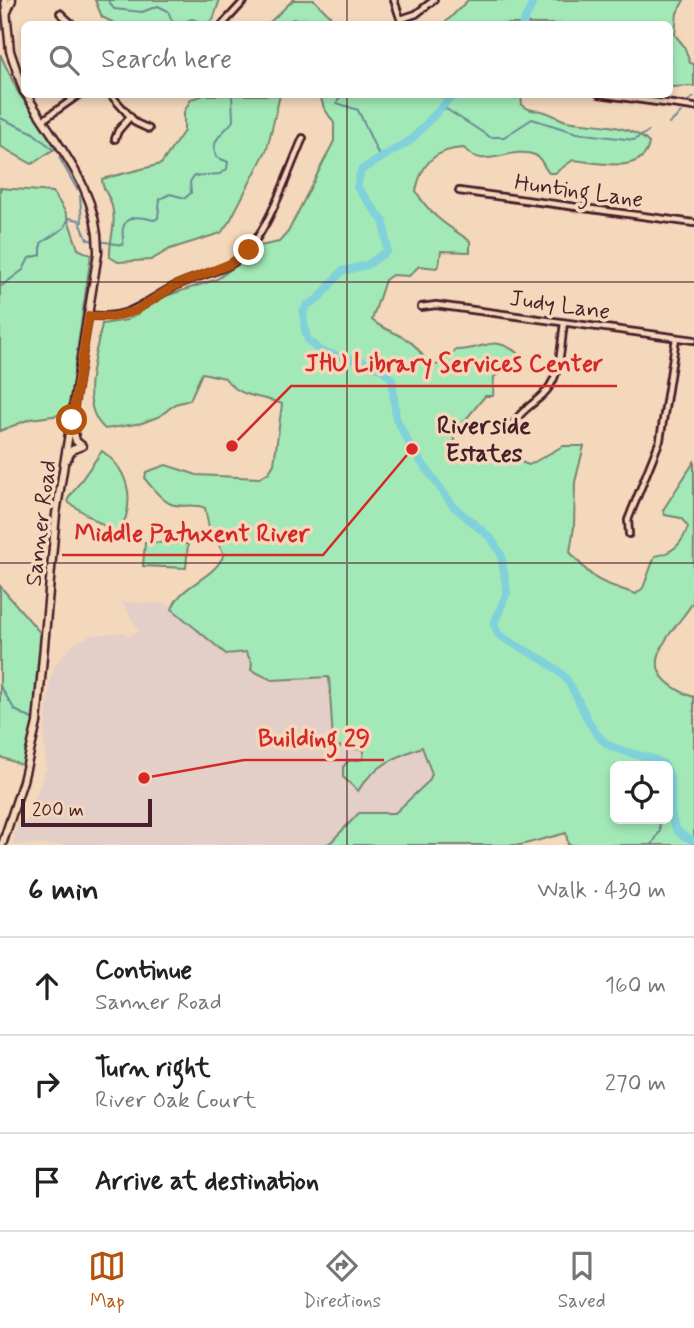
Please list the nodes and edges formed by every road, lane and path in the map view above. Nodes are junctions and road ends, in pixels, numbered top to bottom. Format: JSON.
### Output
{"nodes":[{"id":1,"x":5,"y":0,"type":"edge"},
{"id":2,"x":12,"y":0,"type":"edge"},
{"id":3,"x":245,"y":0,"type":"edge"},
{"id":4,"x":394,"y":0,"type":"edge"},
{"id":5,"x":435,"y":0,"type":"edge"},
{"id":6,"x":2,"y":12,"type":"edge"},
{"id":7,"x":60,"y":13,"type":"dead end"},
{"id":8,"x":69,"y":21,"type":"edge"},
{"id":9,"x":226,"y":21,"type":"edge"},
{"id":10,"x":401,"y":21,"type":"edge"},
{"id":11,"x":403,"y":21,"type":"edge"},
{"id":12,"x":21,"y":82,"type":"edge"},
{"id":13,"x":28,"y":98,"type":"edge"},
{"id":14,"x":74,"y":98,"type":"edge"},
{"id":15,"x":113,"y":98,"type":"edge"},
{"id":16,"x":628,"y":98,"type":"edge"},
{"id":17,"x":694,"y":107,"type":"edge"},
{"id":18,"x":130,"y":117,"type":"junction"},
{"id":19,"x":43,"y":120,"type":"junction"},
{"id":20,"x":149,"y":129,"type":"dead end"},
{"id":21,"x":303,"y":138,"type":"dead end"},
{"id":22,"x":115,"y":139,"type":"dead end"},
{"id":23,"x":459,"y":191,"type":"dead end"},
{"id":24,"x":694,"y":223,"type":"edge"},
{"id":25,"x":421,"y":307,"type":"dead end"},
{"id":26,"x":89,"y":316,"type":"junction"},
{"id":27,"x":564,"y":323,"type":"junction"},
{"id":28,"x":676,"y":338,"type":"junction"},
{"id":29,"x":694,"y":340,"type":"edge"},
{"id":30,"x":72,"y":420,"type":"junction"},
{"id":31,"x":512,"y":431,"type":"dead end"},
{"id":32,"x":65,"y":464,"type":"junction"},
{"id":33,"x":629,"y":534,"type":"dead end"},
{"id":34,"x":2,"y":845,"type":"edge"}],
"edges":[{"from":1,"to":6,"type":"main road","name":"Sanner Road"},
{"from":2,"to":6,"type":"main road"},
{"from":3,"to":9,"type":"street"},
{"from":4,"to":10,"type":"street"},
{"from":5,"to":11,"type":"street"},
{"from":6,"to":12,"type":"main road","name":"Sanner Road"},
{"from":7,"to":8,"type":"street"},
{"from":13,"to":19,"type":"main road","name":"Sanner Road"},
{"from":14,"to":19,"type":"street"},
{"from":15,"to":18,"type":"street"},
{"from":16,"to":17,"type":"street"},
{"from":18,"to":20,"type":"street"},
{"from":18,"to":22,"type":"street"},
{"from":19,"to":26,"type":"main road","name":"Sanner Road"},
{"from":21,"to":26,"type":"street"},
{"from":23,"to":24,"type":"street","name":"Hunting Lane"},
{"from":25,"to":27,"type":"street","name":"Judy Lane"},
{"from":26,"to":30,"type":"main road","name":"Sanner Road"},
{"from":27,"to":28,"type":"street","name":"Judy Lane"},
{"from":27,"to":31,"type":"street"},
{"from":28,"to":29,"type":"street","name":"Judy Lane"},
{"from":28,"to":33,"type":"street"},
{"from":30,"to":32,"type":"main road","name":"Sanner Road"},
{"from":30,"to":32,"type":"main road"},
{"from":32,"to":34,"type":"main road","name":"Sanner Road"}]}
